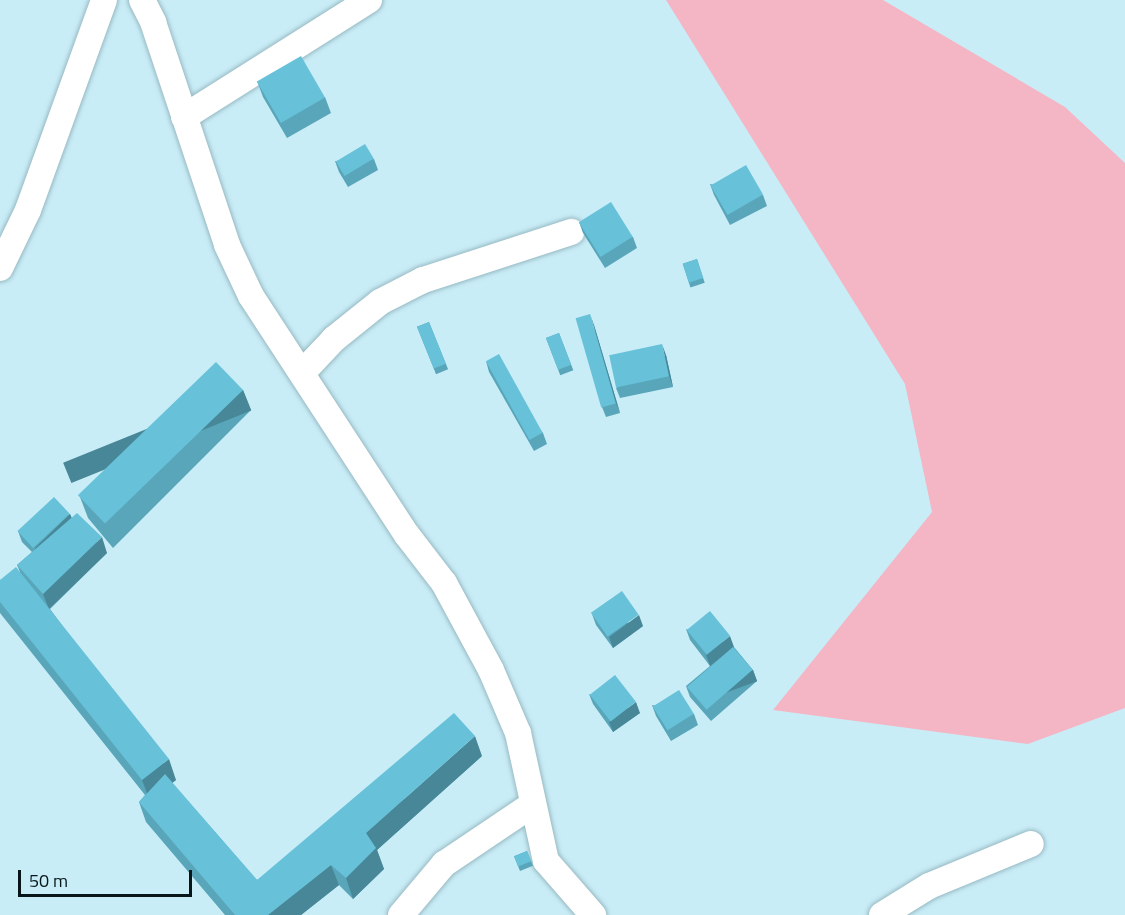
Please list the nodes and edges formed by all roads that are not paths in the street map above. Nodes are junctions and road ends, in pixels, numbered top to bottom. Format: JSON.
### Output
{"nodes":[{"id":1,"x":104,"y":0,"type":"edge"},
{"id":2,"x":142,"y":0,"type":"edge"},
{"id":3,"x":369,"y":0,"type":"edge"},
{"id":4,"x":183,"y":117,"type":"junction"},
{"id":5,"x":571,"y":232,"type":"dead end"},
{"id":6,"x":0,"y":268,"type":"edge"},
{"id":7,"x":302,"y":373,"type":"junction"},
{"id":8,"x":533,"y":804,"type":"junction"},
{"id":9,"x":1031,"y":844,"type":"dead end"},
{"id":10,"x":401,"y":915,"type":"edge"},
{"id":11,"x":593,"y":915,"type":"edge"},
{"id":12,"x":882,"y":915,"type":"edge"}],
"edges":[{"from":1,"to":6,"type":"street"},
{"from":2,"to":4,"type":"street"},
{"from":3,"to":4,"type":"street"},
{"from":4,"to":7,"type":"street"},
{"from":5,"to":7,"type":"street"},
{"from":7,"to":8,"type":"street"},
{"from":8,"to":10,"type":"street"},
{"from":8,"to":11,"type":"street"},
{"from":9,"to":12,"type":"street"}]}
